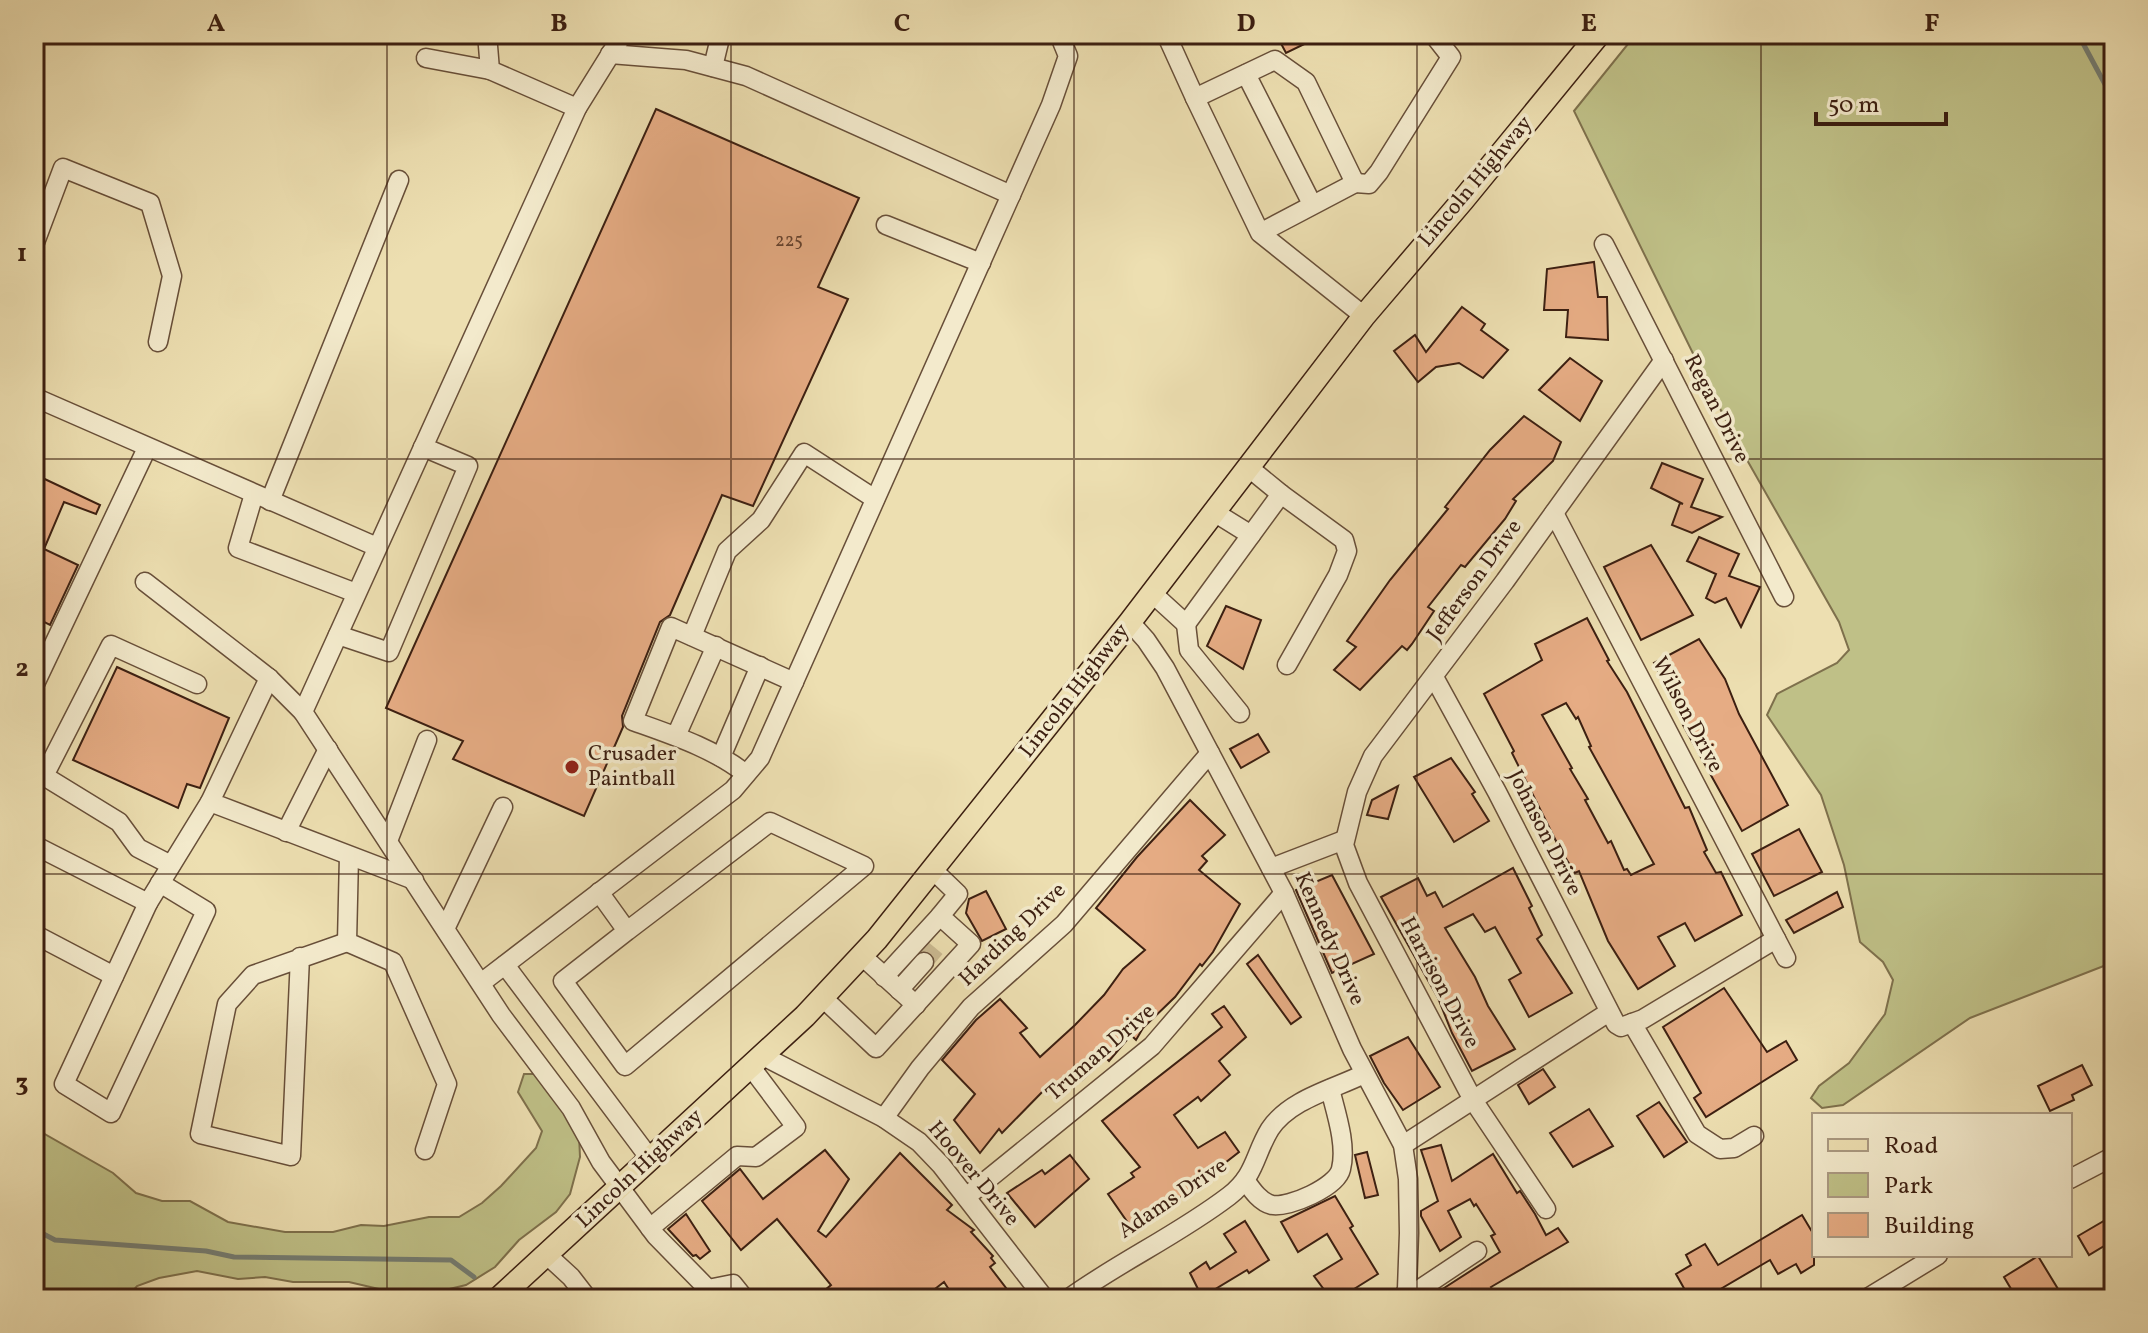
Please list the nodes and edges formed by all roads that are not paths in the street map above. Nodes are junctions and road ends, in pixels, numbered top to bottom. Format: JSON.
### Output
{"nodes":[{"id":1,"x":487,"y":34,"type":"edge"},
{"id":2,"x":623,"y":34,"type":"edge"},
{"id":3,"x":721,"y":34,"type":"edge"},
{"id":4,"x":1059,"y":34,"type":"edge"},
{"id":5,"x":1166,"y":34,"type":"edge"},
{"id":6,"x":1433,"y":34,"type":"edge"},
{"id":7,"x":1599,"y":34,"type":"edge"},
{"id":8,"x":610,"y":54,"type":"junction"},
{"id":9,"x":426,"y":58,"type":"dead end"},
{"id":10,"x":713,"y":67,"type":"junction"},
{"id":11,"x":490,"y":70,"type":"junction"},
{"id":12,"x":1246,"y":74,"type":"junction"},
{"id":13,"x":1195,"y":98,"type":"junction"},
{"id":14,"x":577,"y":108,"type":"junction"},
{"id":15,"x":399,"y":180,"type":"dead end"},
{"id":16,"x":1355,"y":183,"type":"junction"},
{"id":17,"x":1011,"y":195,"type":"junction"},
{"id":18,"x":1312,"y":204,"type":"junction"},
{"id":19,"x":886,"y":225,"type":"dead end"},
{"id":20,"x":1260,"y":233,"type":"junction"},
{"id":21,"x":1604,"y":244,"type":"dead end"},
{"id":22,"x":34,"y":245,"type":"edge"},
{"id":23,"x":981,"y":263,"type":"junction"},
{"id":24,"x":1364,"y":316,"type":"junction"},
{"id":25,"x":158,"y":342,"type":"dead end"},
{"id":26,"x":1664,"y":360,"type":"junction"},
{"id":27,"x":34,"y":397,"type":"edge"},
{"id":28,"x":423,"y":447,"type":"junction"},
{"id":29,"x":147,"y":448,"type":"junction"},
{"id":30,"x":1248,"y":467,"type":"junction"},
{"id":31,"x":1281,"y":494,"type":"junction"},
{"id":32,"x":262,"y":498,"type":"junction"},
{"id":33,"x":875,"y":499,"type":"junction"},
{"id":34,"x":1214,"y":512,"type":"junction"},
{"id":35,"x":1554,"y":513,"type":"junction"},
{"id":36,"x":1251,"y":535,"type":"junction"},
{"id":37,"x":377,"y":547,"type":"junction"},
{"id":38,"x":145,"y":582,"type":"dead end"},
{"id":39,"x":356,"y":593,"type":"junction"},
{"id":40,"x":1152,"y":593,"type":"junction"},
{"id":41,"x":1784,"y":597,"type":"dead end"},
{"id":42,"x":1130,"y":622,"type":"junction"},
{"id":43,"x":1186,"y":624,"type":"junction"},
{"id":44,"x":338,"y":635,"type":"junction"},
{"id":45,"x":692,"y":636,"type":"junction"},
{"id":46,"x":716,"y":646,"type":"junction"},
{"id":47,"x":1189,"y":650,"type":"junction"},
{"id":48,"x":1287,"y":665,"type":"dead end"},
{"id":49,"x":760,"y":666,"type":"junction"},
{"id":50,"x":1165,"y":668,"type":"junction"},
{"id":51,"x":1434,"y":677,"type":"junction"},
{"id":52,"x":269,"y":678,"type":"junction"},
{"id":53,"x":794,"y":682,"type":"junction"},
{"id":54,"x":197,"y":684,"type":"dead end"},
{"id":55,"x":34,"y":686,"type":"edge"},
{"id":56,"x":303,"y":712,"type":"junction"},
{"id":57,"x":1240,"y":713,"type":"dead end"},
{"id":58,"x":676,"y":736,"type":"junction"},
{"id":59,"x":427,"y":740,"type":"dead end"},
{"id":60,"x":328,"y":749,"type":"junction"},
{"id":61,"x":1210,"y":753,"type":"junction"},
{"id":62,"x":721,"y":757,"type":"junction"},
{"id":63,"x":746,"y":774,"type":"junction"},
{"id":64,"x":210,"y":802,"type":"junction"},
{"id":65,"x":503,"y":807,"type":"dead end"},
{"id":66,"x":286,"y":832,"type":"junction"},
{"id":67,"x":1344,"y":840,"type":"junction"},
{"id":68,"x":388,"y":841,"type":"junction"},
{"id":69,"x":34,"y":845,"type":"edge"},
{"id":70,"x":349,"y":856,"type":"junction"},
{"id":71,"x":171,"y":865,"type":"junction"},
{"id":72,"x":1271,"y":868,"type":"junction"},
{"id":73,"x":933,"y":870,"type":"junction"},
{"id":74,"x":414,"y":880,"type":"junction"},
{"id":75,"x":160,"y":883,"type":"junction"},
{"id":76,"x":599,"y":892,"type":"junction"},
{"id":77,"x":1284,"y":893,"type":"junction"},
{"id":78,"x":148,"y":903,"type":"junction"},
{"id":79,"x":446,"y":927,"type":"junction"},
{"id":80,"x":945,"y":929,"type":"junction"},
{"id":81,"x":627,"y":931,"type":"junction"},
{"id":82,"x":34,"y":934,"type":"edge"},
{"id":83,"x":1776,"y":939,"type":"junction"},
{"id":84,"x":347,"y":942,"type":"junction"},
{"id":85,"x":862,"y":956,"type":"junction"},
{"id":86,"x":300,"y":957,"type":"junction"},
{"id":87,"x":1786,"y":958,"type":"dead end"},
{"id":88,"x":924,"y":962,"type":"tunnel mouth"},
{"id":89,"x":505,"y":965,"type":"junction"},
{"id":90,"x":114,"y":976,"type":"junction"},
{"id":91,"x":884,"y":977,"type":"junction"},
{"id":92,"x":481,"y":983,"type":"junction"},
{"id":93,"x":899,"y":990,"type":"junction"},
{"id":94,"x":823,"y":998,"type":"junction"},
{"id":95,"x":916,"y":1005,"type":"junction"},
{"id":96,"x":1609,"y":1012,"type":"junction"},
{"id":97,"x":1632,"y":1023,"type":"junction"},
{"id":98,"x":757,"y":1061,"type":"junction"},
{"id":99,"x":1364,"y":1074,"type":"junction"},
{"id":100,"x":1330,"y":1089,"type":"junction"},
{"id":101,"x":1473,"y":1100,"type":"junction"},
{"id":102,"x":884,"y":1118,"type":"junction"},
{"id":103,"x":1754,"y":1136,"type":"dead end"},
{"id":104,"x":1403,"y":1145,"type":"junction"},
{"id":105,"x":425,"y":1150,"type":"dead end"},
{"id":106,"x":2114,"y":1156,"type":"edge"},
{"id":107,"x":651,"y":1160,"type":"junction"},
{"id":108,"x":2072,"y":1178,"type":"edge"},
{"id":109,"x":1245,"y":1180,"type":"junction"},
{"id":110,"x":620,"y":1188,"type":"junction"},
{"id":111,"x":966,"y":1197,"type":"junction"},
{"id":112,"x":1546,"y":1209,"type":"dead end"},
{"id":113,"x":650,"y":1228,"type":"junction"},
{"id":114,"x":1477,"y":1251,"type":"dead end"},
{"id":115,"x":547,"y":1255,"type":"junction"},
{"id":116,"x":1935,"y":1257,"type":"edge"},
{"id":117,"x":1886,"y":1294,"type":"edge"},
{"id":118,"x":498,"y":1299,"type":"edge"},
{"id":119,"x":588,"y":1299,"type":"edge"},
{"id":120,"x":745,"y":1299,"type":"edge"},
{"id":121,"x":1045,"y":1299,"type":"edge"},
{"id":122,"x":1068,"y":1299,"type":"edge"},
{"id":123,"x":1404,"y":1299,"type":"edge"},
{"id":124,"x":1866,"y":1299,"type":"edge"}],
"edges":[{"from":1,"to":11,"type":"street"},
{"from":2,"to":8,"type":"street"},
{"from":3,"to":10,"type":"street"},
{"from":4,"to":17,"type":"street"},
{"from":5,"to":13,"type":"street"},
{"from":6,"to":16,"type":"street"},
{"from":7,"to":24,"type":"main road","name":"Lincoln Highway"},
{"from":8,"to":10,"type":"street"},
{"from":8,"to":14,"type":"street"},
{"from":9,"to":11,"type":"street"},
{"from":10,"to":17,"type":"street"},
{"from":11,"to":14,"type":"street"},
{"from":12,"to":13,"type":"street"},
{"from":12,"to":16,"type":"street"},
{"from":12,"to":18,"type":"street"},
{"from":13,"to":20,"type":"street"},
{"from":14,"to":28,"type":"street"},
{"from":15,"to":32,"type":"street"},
{"from":16,"to":18,"type":"street"},
{"from":17,"to":23,"type":"street"},
{"from":18,"to":20,"type":"street"},
{"from":19,"to":23,"type":"street"},
{"from":20,"to":24,"type":"street"},
{"from":21,"to":26,"type":"street","name":"Regan Drive"},
{"from":22,"to":25,"type":"street"},
{"from":23,"to":33,"type":"street"},
{"from":24,"to":30,"type":"main road","name":"Lincoln Highway"},
{"from":26,"to":35,"type":"street","name":"Jefferson Drive"},
{"from":26,"to":41,"type":"street","name":"Regan Drive"},
{"from":27,"to":29,"type":"street"},
{"from":28,"to":37,"type":"street"},
{"from":28,"to":44,"type":"street"},
{"from":29,"to":32,"type":"street"},
{"from":29,"to":55,"type":"street"},
{"from":30,"to":31,"type":"street"},
{"from":30,"to":34,"type":"main road","name":"Lincoln Highway"},
{"from":31,"to":36,"type":"street"},
{"from":31,"to":48,"type":"street"},
{"from":32,"to":37,"type":"street"},
{"from":32,"to":39,"type":"street"},
{"from":33,"to":45,"type":"street"},
{"from":33,"to":53,"type":"street"},
{"from":34,"to":36,"type":"street"},
{"from":34,"to":40,"type":"main road","name":"Lincoln Highway"},
{"from":35,"to":51,"type":"street","name":"Jefferson Drive"},
{"from":35,"to":83,"type":"street","name":"Wilson Drive"},
{"from":36,"to":43,"type":"street"},
{"from":37,"to":39,"type":"street"},
{"from":38,"to":52,"type":"street"},
{"from":39,"to":44,"type":"street"},
{"from":40,"to":42,"type":"main road","name":"Lincoln Highway"},
{"from":40,"to":43,"type":"street"},
{"from":42,"to":50,"type":"street","name":"Kennedy Drive"},
{"from":42,"to":73,"type":"main road","name":"Lincoln Highway"},
{"from":43,"to":47,"type":"street"},
{"from":44,"to":56,"type":"street"},
{"from":45,"to":46,"type":"street"},
{"from":45,"to":58,"type":"street"},
{"from":46,"to":49,"type":"street"},
{"from":46,"to":58,"type":"street"},
{"from":47,"to":50,"type":"street"},
{"from":47,"to":57,"type":"street"},
{"from":49,"to":53,"type":"street"},
{"from":49,"to":62,"type":"street"},
{"from":50,"to":61,"type":"street","name":"Kennedy Drive"},
{"from":51,"to":67,"type":"street","name":"Jefferson Drive"},
{"from":51,"to":96,"type":"street","name":"Johnson Drive"},
{"from":52,"to":56,"type":"street"},
{"from":52,"to":64,"type":"street"},
{"from":53,"to":63,"type":"street"},
{"from":54,"to":71,"type":"street"},
{"from":56,"to":60,"type":"street"},
{"from":58,"to":62,"type":"street"},
{"from":59,"to":68,"type":"street"},
{"from":60,"to":66,"type":"street"},
{"from":60,"to":68,"type":"street"},
{"from":61,"to":72,"type":"street","name":"Kennedy Drive"},
{"from":61,"to":102,"type":"street","name":"Harding Drive"},
{"from":62,"to":63,"type":"street"},
{"from":63,"to":76,"type":"street"},
{"from":64,"to":66,"type":"street"},
{"from":64,"to":71,"type":"street"},
{"from":65,"to":79,"type":"street"},
{"from":66,"to":70,"type":"street"},
{"from":67,"to":72,"type":"street"},
{"from":67,"to":101,"type":"street","name":"Harrison Drive"},
{"from":68,"to":74,"type":"street"},
{"from":69,"to":78,"type":"street"},
{"from":70,"to":74,"type":"street"},
{"from":70,"to":84,"type":"street"},
{"from":71,"to":75,"type":"street"},
{"from":72,"to":77,"type":"street","name":"Kennedy Drive"},
{"from":73,"to":80,"type":"street"},
{"from":73,"to":85,"type":"main road","name":"Lincoln Highway"},
{"from":74,"to":79,"type":"street"},
{"from":75,"to":78,"type":"street"},
{"from":75,"to":90,"type":"street"},
{"from":76,"to":81,"type":"street"},
{"from":76,"to":89,"type":"street"},
{"from":77,"to":99,"type":"street","name":"Kennedy Drive"},
{"from":77,"to":111,"type":"street","name":"Truman Drive"},
{"from":78,"to":90,"type":"street"},
{"from":79,"to":92,"type":"street"},
{"from":80,"to":91,"type":"street"},
{"from":80,"to":95,"type":"street"},
{"from":81,"to":81,"type":"street"},
{"from":82,"to":90,"type":"street"},
{"from":83,"to":87,"type":"street","name":"Wilson Drive"},
{"from":83,"to":97,"type":"street"},
{"from":84,"to":86,"type":"street"},
{"from":84,"to":105,"type":"street"},
{"from":85,"to":91,"type":"street"},
{"from":85,"to":94,"type":"main road","name":"Lincoln Highway"},
{"from":86,"to":86,"type":"street"},
{"from":88,"to":93,"type":"street"},
{"from":89,"to":92,"type":"street"},
{"from":89,"to":107,"type":"street"},
{"from":91,"to":93,"type":"street"},
{"from":92,"to":110,"type":"street"},
{"from":93,"to":95,"type":"street"},
{"from":94,"to":95,"type":"street"},
{"from":94,"to":98,"type":"main road","name":"Lincoln Highway"},
{"from":96,"to":97,"type":"street"},
{"from":96,"to":101,"type":"street"},
{"from":97,"to":103,"type":"street"},
{"from":98,"to":102,"type":"street","name":"Hoover Drive"},
{"from":98,"to":107,"type":"main road","name":"Lincoln Highway"},
{"from":98,"to":113,"type":"street"},
{"from":99,"to":100,"type":"street","name":"Adams Drive"},
{"from":99,"to":104,"type":"street","name":"Kennedy Drive"},
{"from":100,"to":109,"type":"street","name":"Adams Drive"},
{"from":100,"to":109,"type":"street"},
{"from":101,"to":104,"type":"street"},
{"from":101,"to":112,"type":"street","name":"Harrison Drive"},
{"from":102,"to":111,"type":"street","name":"Hoover Drive"},
{"from":104,"to":123,"type":"street","name":"Kennedy Drive"},
{"from":106,"to":108,"type":"street"},
{"from":107,"to":110,"type":"main road","name":"Lincoln Highway"},
{"from":109,"to":122,"type":"street","name":"Adams Drive"},
{"from":110,"to":113,"type":"street"},
{"from":110,"to":115,"type":"main road","name":"Lincoln Highway"},
{"from":111,"to":121,"type":"street","name":"Hoover Drive"},
{"from":113,"to":120,"type":"street"},
{"from":114,"to":123,"type":"street"},
{"from":115,"to":118,"type":"main road","name":"Lincoln Highway"},
{"from":115,"to":119,"type":"street"},
{"from":116,"to":117,"type":"street"},
{"from":117,"to":124,"type":"street"}]}
